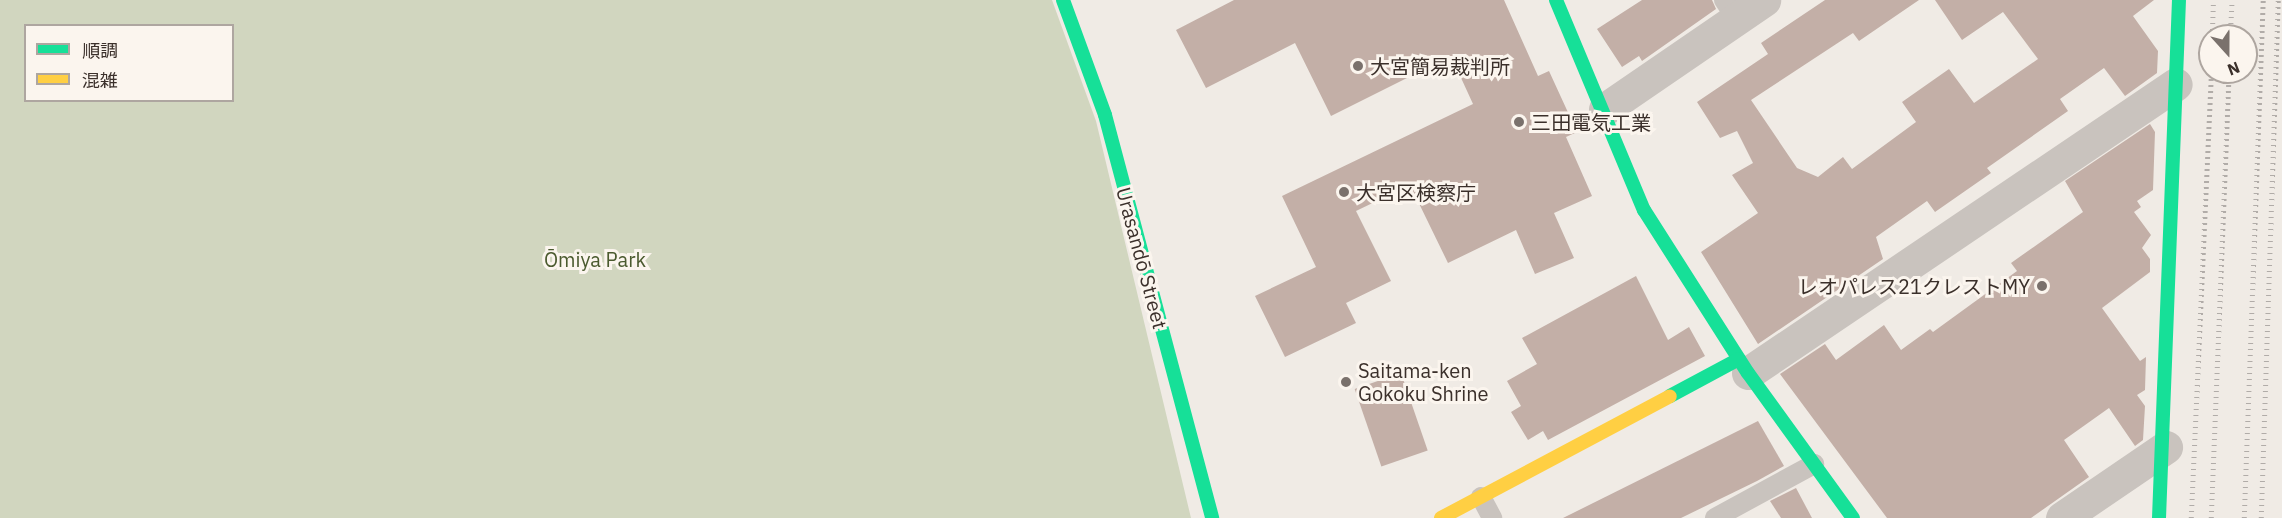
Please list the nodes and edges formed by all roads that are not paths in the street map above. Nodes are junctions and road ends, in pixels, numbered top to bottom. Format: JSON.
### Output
{"nodes":[{"id":1,"x":1063,"y":0,"type":"edge"},
{"id":2,"x":1556,"y":0,"type":"edge"},
{"id":3,"x":1764,"y":0,"type":"edge"},
{"id":4,"x":2177,"y":2,"type":"edge"},
{"id":5,"x":1730,"y":9,"type":"edge"},
{"id":6,"x":2176,"y":84,"type":"junction"},
{"id":7,"x":1605,"y":109,"type":"junction"},
{"id":8,"x":1743,"y":366,"type":"junction"},
{"id":9,"x":2166,"y":447,"type":"junction"},
{"id":10,"x":1814,"y":464,"type":"junction"},
{"id":11,"x":1481,"y":497,"type":"junction"},
{"id":12,"x":1212,"y":518,"type":"edge"},
{"id":13,"x":1440,"y":518,"type":"edge"},
{"id":14,"x":1492,"y":518,"type":"edge"},
{"id":15,"x":1715,"y":518,"type":"edge"},
{"id":16,"x":1853,"y":518,"type":"edge"},
{"id":17,"x":2062,"y":518,"type":"edge"},
{"id":18,"x":2159,"y":518,"type":"edge"}],
"edges":[{"from":1,"to":12,"type":"street","name":"Urasandō Street"},
{"from":2,"to":7,"type":"street"},
{"from":3,"to":5,"type":"street"},
{"from":4,"to":6,"type":"street"},
{"from":5,"to":7,"type":"street"},
{"from":6,"to":8,"type":"street"},
{"from":6,"to":9,"type":"street"},
{"from":7,"to":8,"type":"street"},
{"from":8,"to":10,"type":"street"},
{"from":8,"to":11,"type":"street"},
{"from":9,"to":17,"type":"street"},
{"from":9,"to":18,"type":"street"},
{"from":10,"to":15,"type":"lane"},
{"from":10,"to":16,"type":"street"},
{"from":11,"to":13,"type":"street"},
{"from":11,"to":14,"type":"lane"}]}
